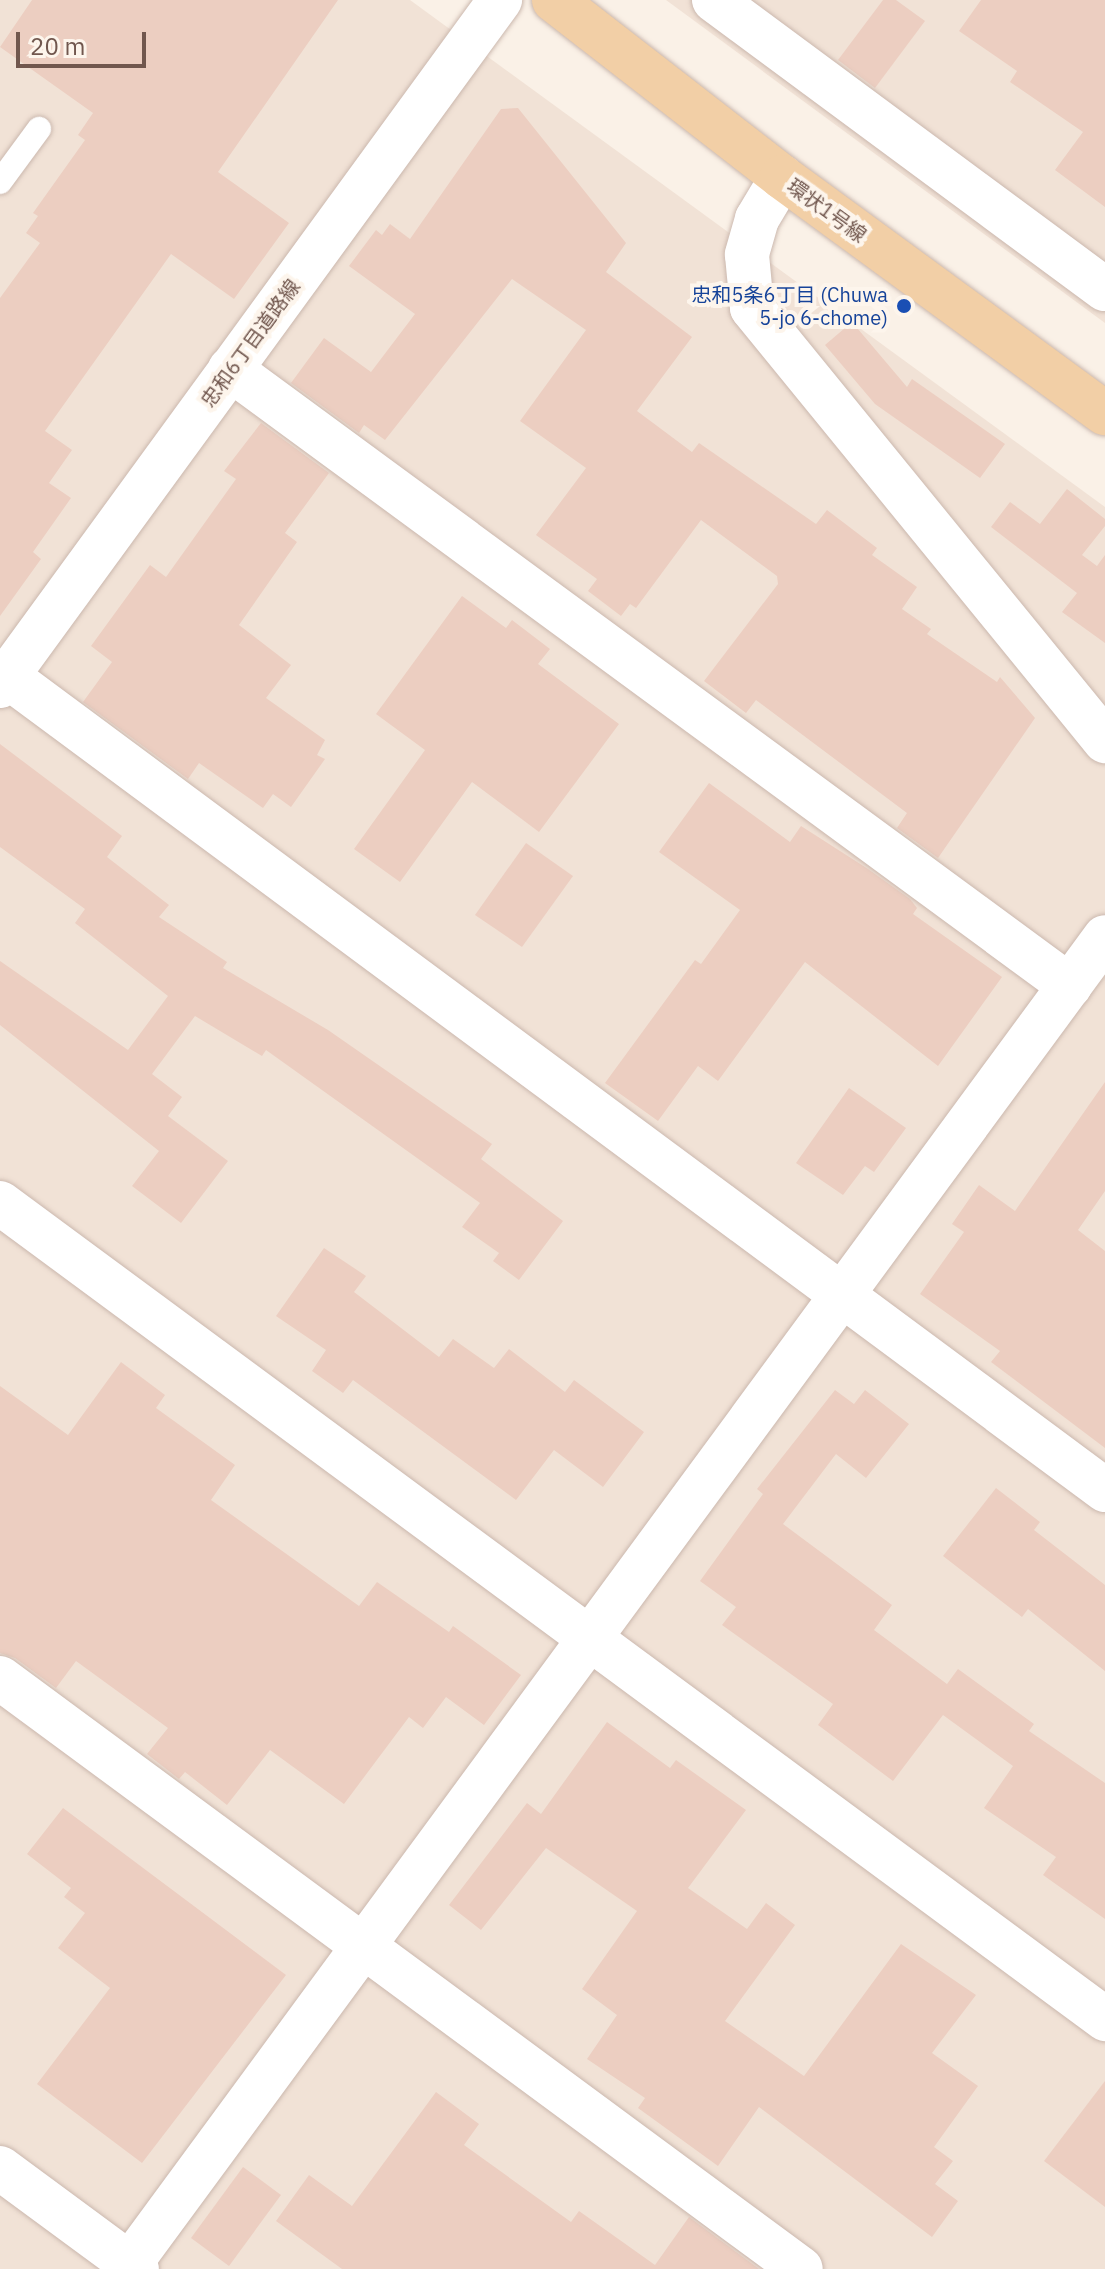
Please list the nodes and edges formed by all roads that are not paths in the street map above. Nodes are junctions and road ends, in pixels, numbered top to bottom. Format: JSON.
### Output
{"nodes":[{"id":1,"x":500,"y":0,"type":"edge"},
{"id":2,"x":554,"y":0,"type":"edge"},
{"id":3,"x":714,"y":0,"type":"edge"},
{"id":4,"x":39,"y":129,"type":"dead end"},
{"id":5,"x":782,"y":177,"type":"junction"},
{"id":6,"x":0,"y":182,"type":"edge"},
{"id":7,"x":1105,"y":289,"type":"edge"},
{"id":8,"x":230,"y":369,"type":"junction"},
{"id":9,"x":1105,"y":413,"type":"edge"},
{"id":10,"x":4,"y":681,"type":"edge"},
{"id":11,"x":1105,"y":741,"type":"edge"},
{"id":12,"x":1105,"y":937,"type":"edge"},
{"id":13,"x":1070,"y":986,"type":"junction"},
{"id":14,"x":0,"y":1203,"type":"edge"},
{"id":15,"x":842,"y":1290,"type":"junction"},
{"id":16,"x":1105,"y":1490,"type":"edge"},
{"id":17,"x":592,"y":1637,"type":"junction"},
{"id":18,"x":0,"y":1678,"type":"edge"},
{"id":19,"x":361,"y":1946,"type":"junction"},
{"id":20,"x":1105,"y":2019,"type":"edge"},
{"id":21,"x":0,"y":2168,"type":"edge"},
{"id":22,"x":131,"y":2267,"type":"edge"},
{"id":23,"x":801,"y":2269,"type":"edge"}],
"edges":[{"from":1,"to":8,"type":"street","name":"忠和6丁目道路線"},
{"from":2,"to":5,"type":"main road","name":"環状1号線"},
{"from":3,"to":7,"type":"street"},
{"from":4,"to":6,"type":"lane"},
{"from":5,"to":9,"type":"main road","name":"環状1号線"},
{"from":5,"to":11,"type":"street"},
{"from":8,"to":10,"type":"street","name":"忠和6丁目道路線"},
{"from":8,"to":13,"type":"street"},
{"from":10,"to":15,"type":"street"},
{"from":12,"to":13,"type":"street"},
{"from":13,"to":15,"type":"street"},
{"from":14,"to":17,"type":"street"},
{"from":15,"to":16,"type":"street"},
{"from":15,"to":17,"type":"street"},
{"from":17,"to":19,"type":"street"},
{"from":17,"to":20,"type":"street"},
{"from":18,"to":19,"type":"street"},
{"from":19,"to":22,"type":"street"},
{"from":19,"to":23,"type":"street"},
{"from":21,"to":22,"type":"street"}]}
